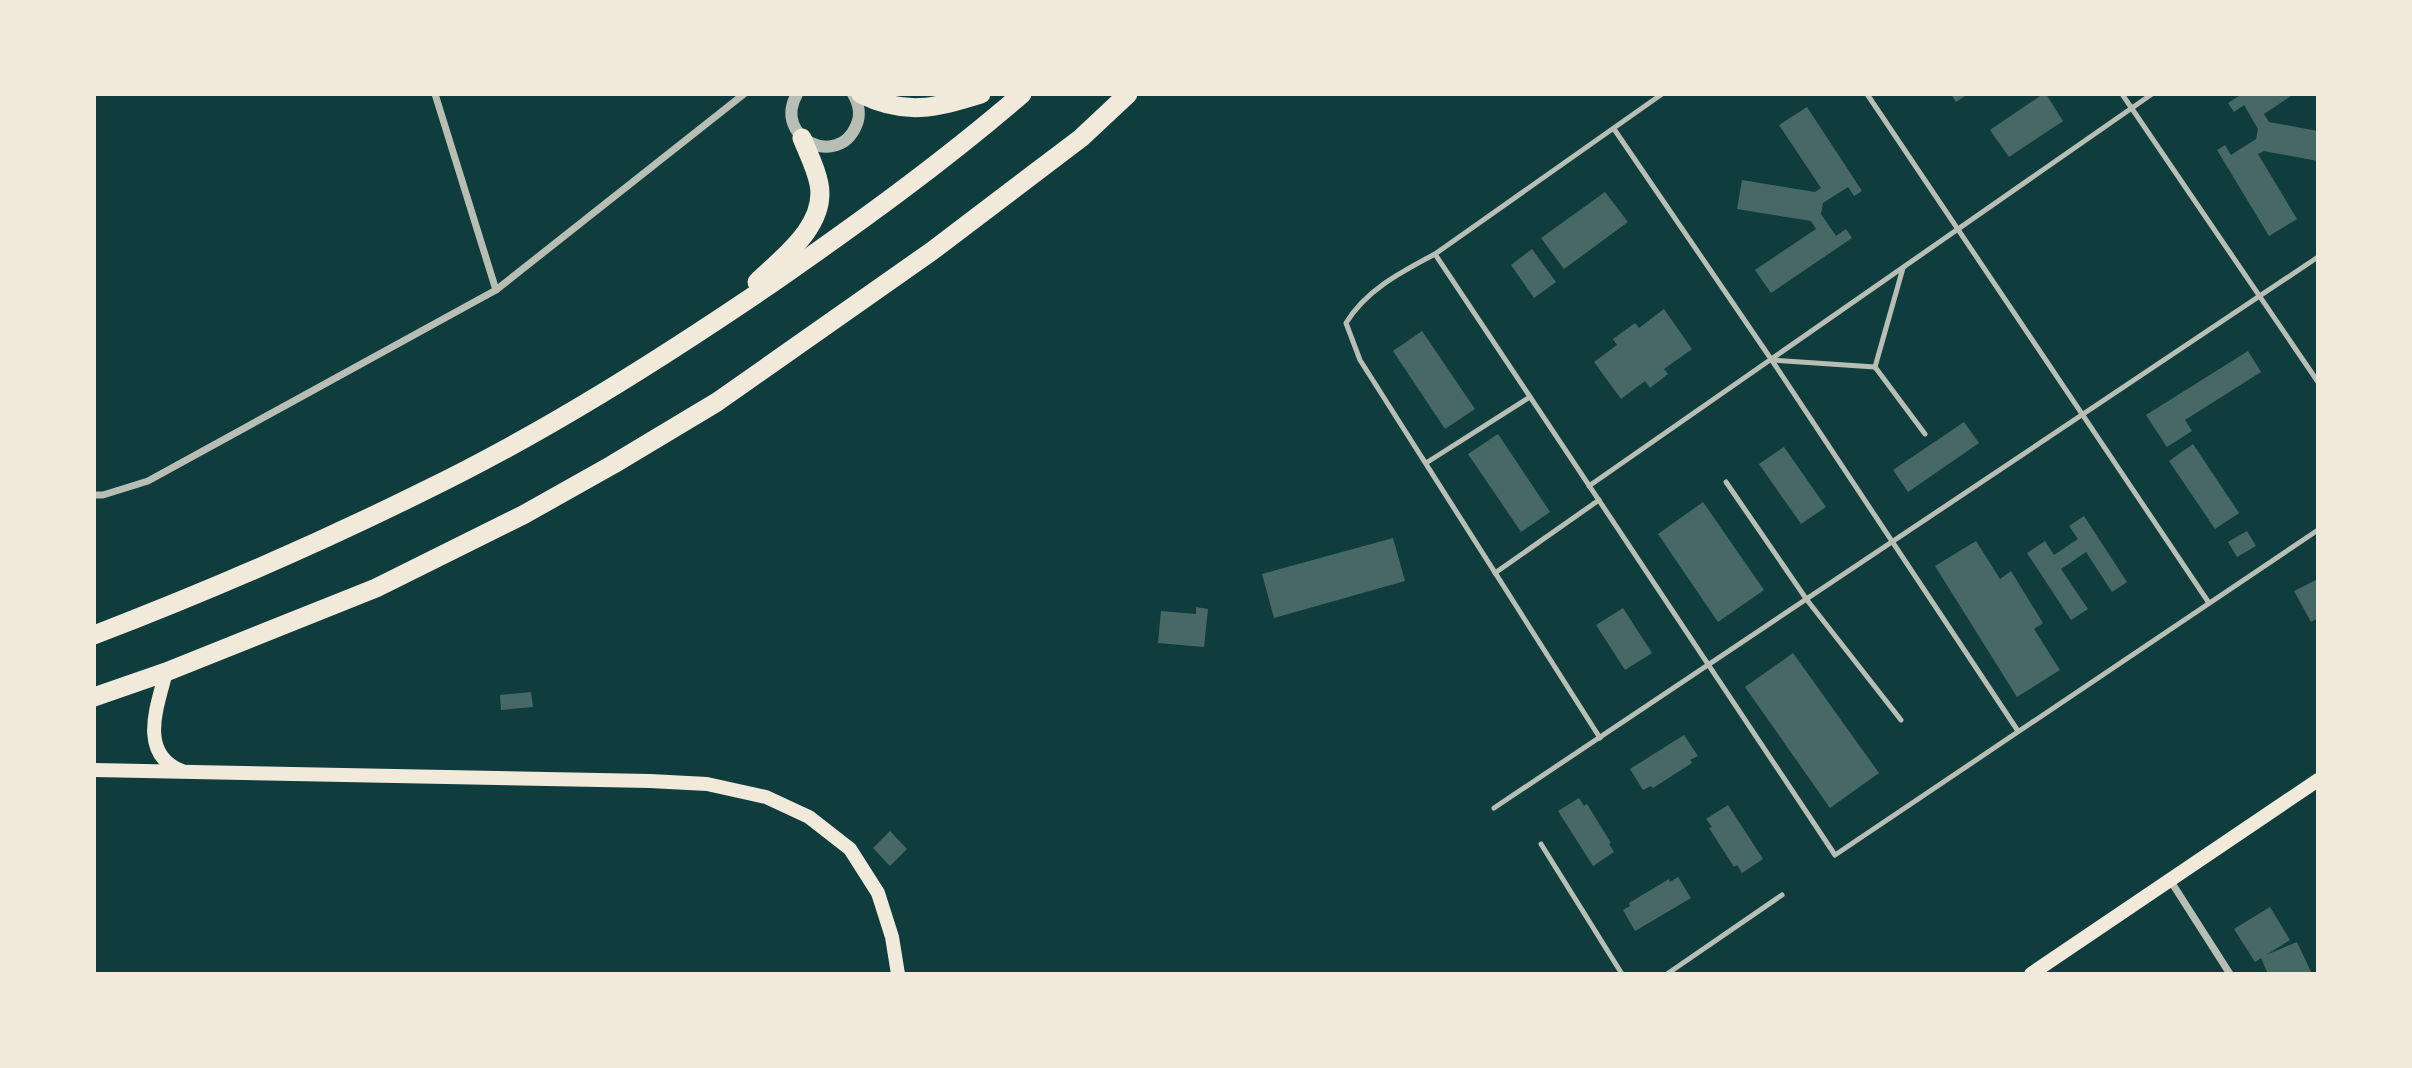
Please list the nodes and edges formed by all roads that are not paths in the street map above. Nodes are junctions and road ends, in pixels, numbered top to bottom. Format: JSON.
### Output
{"nodes":[{"id":1,"x":435,"y":94,"type":"edge"},
{"id":2,"x":744,"y":94,"type":"edge"},
{"id":3,"x":783,"y":94,"type":"edge"},
{"id":4,"x":797,"y":94,"type":"edge"},
{"id":5,"x":853,"y":94,"type":"edge"},
{"id":6,"x":861,"y":94,"type":"edge"},
{"id":7,"x":981,"y":94,"type":"edge"},
{"id":8,"x":1022,"y":94,"type":"edge"},
{"id":9,"x":1128,"y":94,"type":"edge"},
{"id":10,"x":1662,"y":94,"type":"edge"},
{"id":11,"x":1867,"y":94,"type":"edge"},
{"id":12,"x":2122,"y":94,"type":"edge"},
{"id":13,"x":2152,"y":94,"type":"edge"},
{"id":14,"x":2131,"y":109,"type":"junction"},
{"id":15,"x":791,"y":110,"type":"junction"},
{"id":16,"x":1614,"y":128,"type":"junction"},
{"id":17,"x":802,"y":138,"type":"junction"},
{"id":18,"x":1959,"y":229,"type":"junction"},
{"id":19,"x":1435,"y":254,"type":"junction"},
{"id":20,"x":2318,"y":257,"type":"edge"},
{"id":21,"x":1903,"y":268,"type":"junction"},
{"id":22,"x":496,"y":290,"type":"junction"},
{"id":23,"x":2259,"y":296,"type":"junction"},
{"id":24,"x":717,"y":321,"type":"junction"},
{"id":25,"x":1772,"y":359,"type":"junction"},
{"id":26,"x":1875,"y":368,"type":"junction"},
{"id":27,"x":2318,"y":382,"type":"edge"},
{"id":28,"x":1530,"y":397,"type":"junction"},
{"id":29,"x":2084,"y":414,"type":"junction"},
{"id":30,"x":1925,"y":434,"type":"dead end"},
{"id":31,"x":1426,"y":463,"type":"junction"},
{"id":32,"x":1726,"y":482,"type":"dead end"},
{"id":33,"x":1590,"y":486,"type":"junction"},
{"id":34,"x":94,"y":495,"type":"edge"},
{"id":35,"x":1599,"y":500,"type":"junction"},
{"id":36,"x":2318,"y":530,"type":"edge"},
{"id":37,"x":1894,"y":542,"type":"junction"},
{"id":38,"x":1495,"y":573,"type":"junction"},
{"id":39,"x":1807,"y":600,"type":"junction"},
{"id":40,"x":2209,"y":603,"type":"junction"},
{"id":41,"x":94,"y":635,"type":"edge"},
{"id":42,"x":1709,"y":666,"type":"junction"},
{"id":43,"x":166,"y":672,"type":"junction"},
{"id":44,"x":94,"y":697,"type":"edge"},
{"id":45,"x":1901,"y":720,"type":"dead end"},
{"id":46,"x":2018,"y":731,"type":"junction"},
{"id":47,"x":1600,"y":738,"type":"junction"},
{"id":48,"x":94,"y":770,"type":"edge"},
{"id":49,"x":183,"y":772,"type":"junction"},
{"id":50,"x":2318,"y":780,"type":"edge"},
{"id":51,"x":1494,"y":808,"type":"dead end"},
{"id":52,"x":1541,"y":844,"type":"dead end"},
{"id":53,"x":2169,"y":880,"type":"junction"},
{"id":54,"x":1782,"y":895,"type":"dead end"},
{"id":55,"x":898,"y":974,"type":"edge"},
{"id":56,"x":1622,"y":974,"type":"edge"},
{"id":57,"x":1667,"y":974,"type":"edge"},
{"id":58,"x":2031,"y":974,"type":"edge"},
{"id":59,"x":2230,"y":974,"type":"edge"}],
"edges":[{"from":1,"to":22,"type":"street"},
{"from":2,"to":22,"type":"street"},
{"from":3,"to":15,"type":"street"},
{"from":4,"to":15,"type":"street"},
{"from":5,"to":17,"type":"street"},
{"from":6,"to":7,"type":"highway"},
{"from":8,"to":24,"type":"highway"},
{"from":9,"to":43,"type":"highway"},
{"from":10,"to":16,"type":"lane"},
{"from":11,"to":18,"type":"lane"},
{"from":12,"to":14,"type":"lane"},
{"from":13,"to":14,"type":"lane"},
{"from":14,"to":18,"type":"lane"},
{"from":14,"to":23,"type":"lane"},
{"from":15,"to":17,"type":"street"},
{"from":16,"to":19,"type":"lane"},
{"from":16,"to":25,"type":"lane"},
{"from":17,"to":24,"type":"highway"},
{"from":18,"to":21,"type":"lane"},
{"from":18,"to":29,"type":"lane"},
{"from":19,"to":28,"type":"lane"},
{"from":19,"to":31,"type":"lane"},
{"from":20,"to":23,"type":"lane"},
{"from":21,"to":25,"type":"lane"},
{"from":21,"to":26,"type":"lane"},
{"from":22,"to":34,"type":"street"},
{"from":23,"to":27,"type":"lane"},
{"from":23,"to":29,"type":"lane"},
{"from":24,"to":41,"type":"highway"},
{"from":25,"to":26,"type":"lane"},
{"from":25,"to":33,"type":"lane"},
{"from":25,"to":37,"type":"lane"},
{"from":26,"to":30,"type":"lane"},
{"from":28,"to":31,"type":"lane"},
{"from":28,"to":33,"type":"lane"},
{"from":29,"to":37,"type":"lane"},
{"from":29,"to":40,"type":"lane"},
{"from":31,"to":38,"type":"lane"},
{"from":32,"to":39,"type":"lane"},
{"from":33,"to":35,"type":"lane"},
{"from":35,"to":38,"type":"lane"},
{"from":35,"to":42,"type":"lane"},
{"from":36,"to":40,"type":"lane"},
{"from":37,"to":39,"type":"lane"},
{"from":37,"to":46,"type":"lane"},
{"from":38,"to":47,"type":"lane"},
{"from":39,"to":42,"type":"lane"},
{"from":39,"to":45,"type":"lane"},
{"from":40,"to":46,"type":"lane"},
{"from":42,"to":46,"type":"lane"},
{"from":42,"to":47,"type":"lane"},
{"from":43,"to":44,"type":"highway"},
{"from":43,"to":49,"type":"main road"},
{"from":47,"to":51,"type":"lane"},
{"from":48,"to":49,"type":"main road"},
{"from":49,"to":55,"type":"main road"},
{"from":50,"to":53,"type":"main road"},
{"from":52,"to":56,"type":"lane"},
{"from":53,"to":58,"type":"main road"},
{"from":53,"to":59,"type":"street"},
{"from":54,"to":57,"type":"lane"}]}
